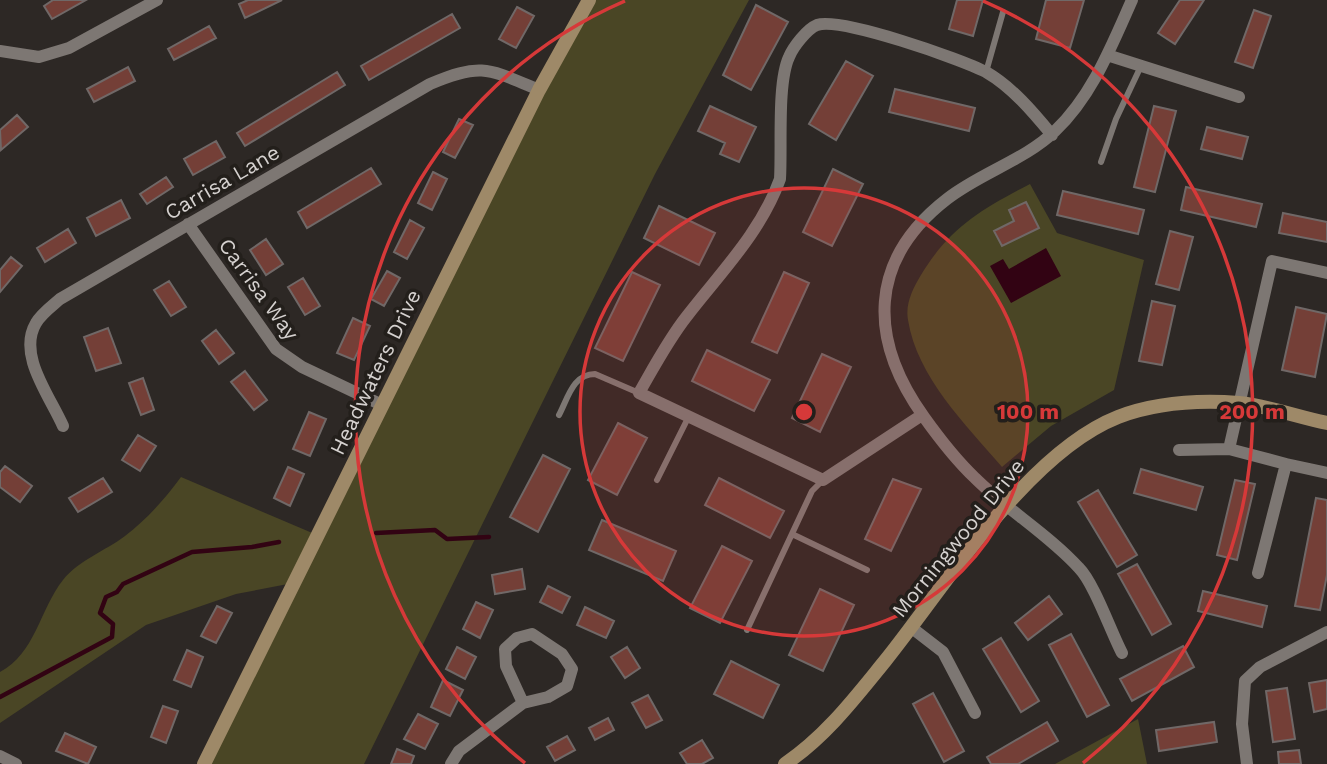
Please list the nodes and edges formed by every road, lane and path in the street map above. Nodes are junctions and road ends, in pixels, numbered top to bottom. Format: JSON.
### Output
{"nodes":[{"id":1,"x":157,"y":0,"type":"edge"},
{"id":2,"x":589,"y":0,"type":"edge"},
{"id":3,"x":1132,"y":0,"type":"edge"},
{"id":4,"x":1003,"y":12,"type":"dead end"},
{"id":5,"x":0,"y":51,"type":"edge"},
{"id":6,"x":1107,"y":55,"type":"junction"},
{"id":7,"x":1141,"y":66,"type":"junction"},
{"id":8,"x":986,"y":72,"type":"junction"},
{"id":9,"x":539,"y":90,"type":"junction"},
{"id":10,"x":1239,"y":97,"type":"dead end"},
{"id":11,"x":1052,"y":135,"type":"junction"},
{"id":12,"x":1101,"y":162,"type":"dead end"},
{"id":13,"x":188,"y":224,"type":"junction"},
{"id":14,"x":1327,"y":272,"type":"edge"},
{"id":15,"x":639,"y":393,"type":"junction"},
{"id":16,"x":1240,"y":403,"type":"junction"},
{"id":17,"x":382,"y":405,"type":"junction"},
{"id":18,"x":559,"y":415,"type":"dead end"},
{"id":19,"x":922,"y":415,"type":"junction"},
{"id":20,"x":688,"y":418,"type":"junction"},
{"id":21,"x":1327,"y":424,"type":"edge"},
{"id":22,"x":63,"y":426,"type":"dead end"},
{"id":23,"x":1229,"y":449,"type":"junction"},
{"id":24,"x":1179,"y":450,"type":"dead end"},
{"id":25,"x":1286,"y":464,"type":"junction"},
{"id":26,"x":1327,"y":473,"type":"edge"},
{"id":27,"x":657,"y":480,"type":"dead end"},
{"id":28,"x":822,"y":480,"type":"junction"},
{"id":29,"x":1007,"y":504,"type":"junction"},
{"id":30,"x":792,"y":534,"type":"junction"},
{"id":31,"x":867,"y":570,"type":"dead end"},
{"id":32,"x":1258,"y":573,"type":"dead end"},
{"id":33,"x":912,"y":628,"type":"junction"},
{"id":34,"x":747,"y":630,"type":"dead end"},
{"id":35,"x":1327,"y":632,"type":"edge"},
{"id":36,"x":1122,"y":653,"type":"dead end"},
{"id":37,"x":523,"y":703,"type":"junction"},
{"id":38,"x":975,"y":713,"type":"dead end"},
{"id":39,"x":0,"y":755,"type":"edge"},
{"id":40,"x":16,"y":764,"type":"edge"},
{"id":41,"x":204,"y":764,"type":"edge"},
{"id":42,"x":451,"y":764,"type":"edge"},
{"id":43,"x":785,"y":764,"type":"edge"},
{"id":44,"x":1247,"y":764,"type":"edge"}],
"edges":[{"from":1,"to":5,"type":"street"},
{"from":2,"to":9,"type":"street","name":"Headwaters Drive"},
{"from":3,"to":6,"type":"street"},
{"from":4,"to":8,"type":"lane"},
{"from":6,"to":7,"type":"street"},
{"from":6,"to":11,"type":"street"},
{"from":7,"to":10,"type":"street"},
{"from":7,"to":12,"type":"lane"},
{"from":8,"to":11,"type":"street"},
{"from":8,"to":15,"type":"street"},
{"from":9,"to":13,"type":"street","name":"Carrisa Lane"},
{"from":9,"to":17,"type":"street","name":"Headwaters Drive"},
{"from":11,"to":19,"type":"street"},
{"from":13,"to":17,"type":"street","name":"Carrisa Way"},
{"from":13,"to":22,"type":"street","name":"Carrisa Lane"},
{"from":14,"to":16,"type":"street"},
{"from":15,"to":18,"type":"lane"},
{"from":15,"to":20,"type":"street"},
{"from":16,"to":21,"type":"street","name":"Morningwood Drive"},
{"from":16,"to":23,"type":"street"},
{"from":16,"to":29,"type":"street","name":"Morningwood Drive"},
{"from":17,"to":41,"type":"street","name":"Headwaters Drive"},
{"from":19,"to":28,"type":"street"},
{"from":19,"to":29,"type":"street"},
{"from":20,"to":27,"type":"lane"},
{"from":20,"to":28,"type":"street"},
{"from":23,"to":24,"type":"street"},
{"from":23,"to":25,"type":"street"},
{"from":25,"to":26,"type":"street"},
{"from":25,"to":32,"type":"street"},
{"from":28,"to":30,"type":"lane"},
{"from":29,"to":33,"type":"street","name":"Morningwood Drive"},
{"from":29,"to":36,"type":"street"},
{"from":30,"to":31,"type":"lane"},
{"from":30,"to":34,"type":"lane"},
{"from":33,"to":38,"type":"street"},
{"from":33,"to":43,"type":"street","name":"Morningwood Drive"},
{"from":35,"to":44,"type":"street"},
{"from":37,"to":37,"type":"street"},
{"from":37,"to":42,"type":"street"},
{"from":39,"to":40,"type":"street"}]}
